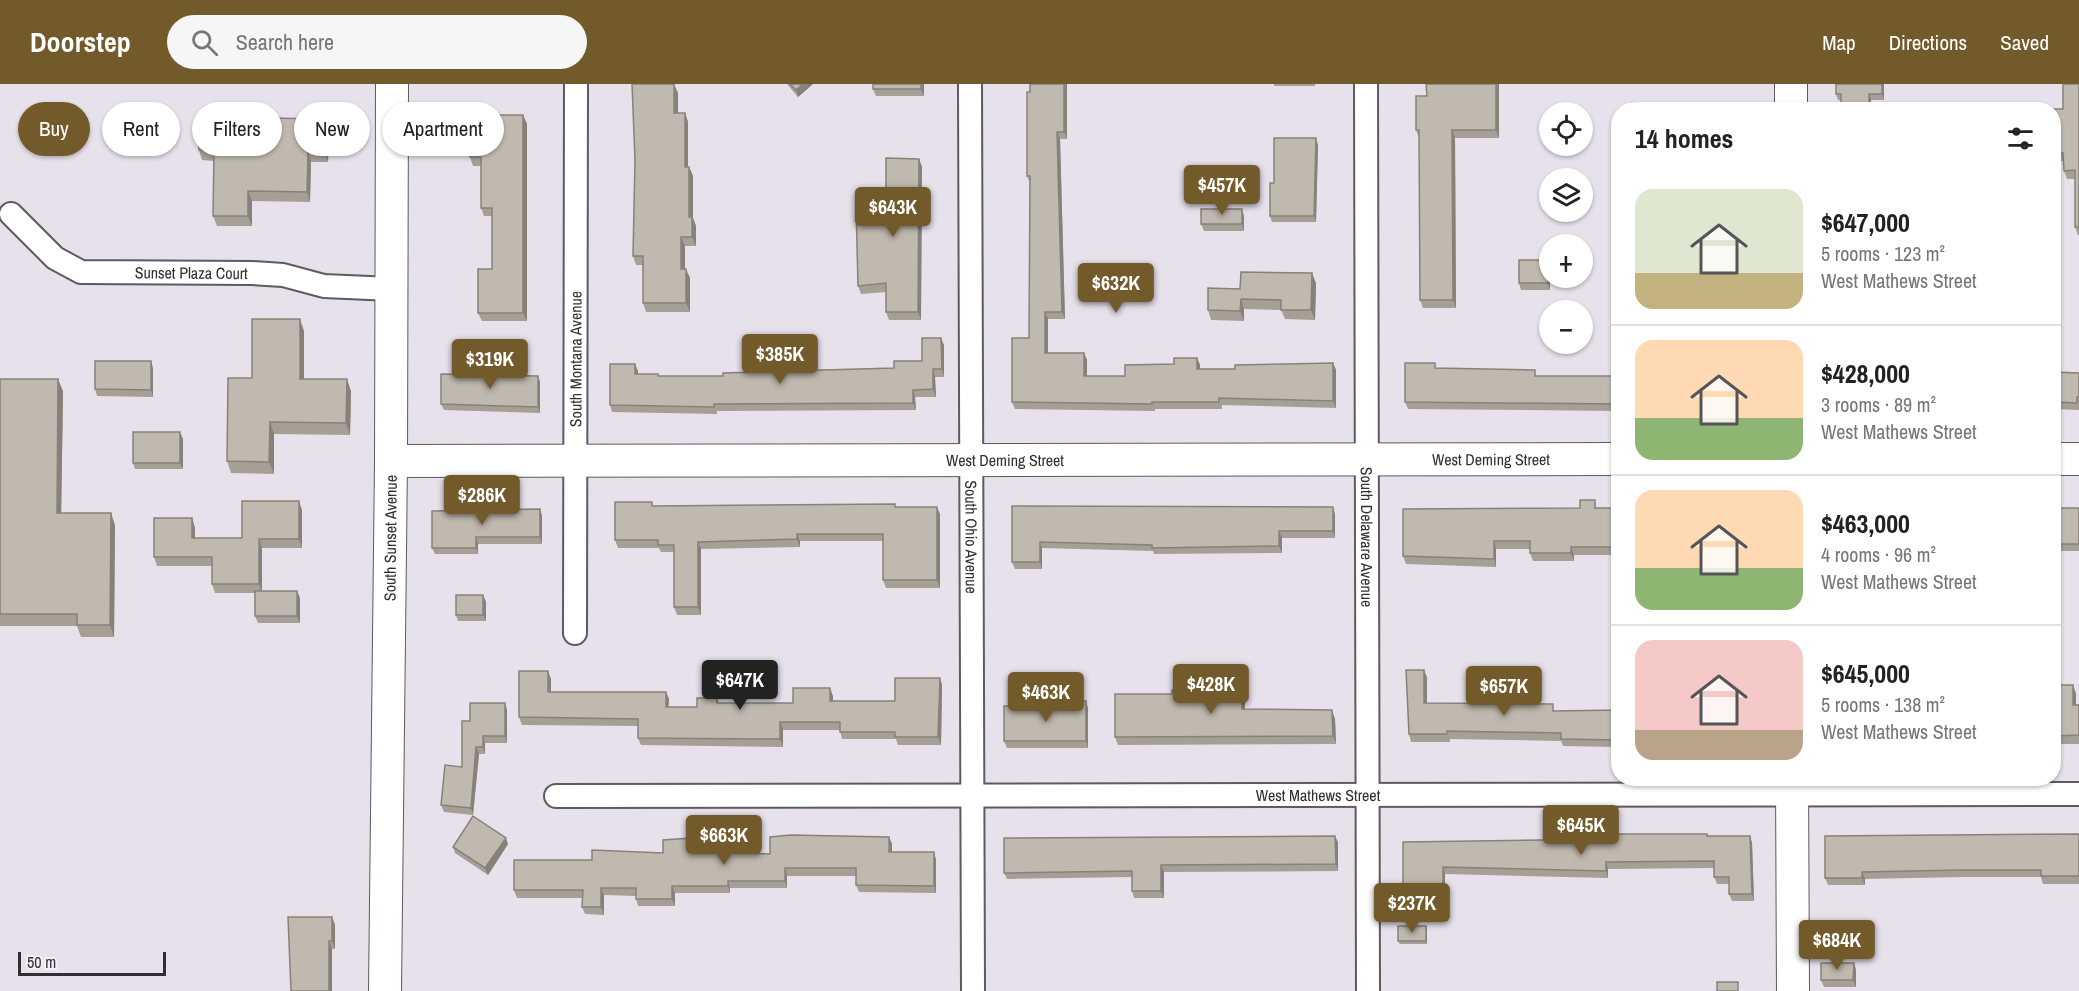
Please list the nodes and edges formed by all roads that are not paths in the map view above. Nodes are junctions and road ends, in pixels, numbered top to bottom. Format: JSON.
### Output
{"nodes":[{"id":1,"x":392,"y":84,"type":"edge"},
{"id":2,"x":576,"y":84,"type":"edge"},
{"id":3,"x":970,"y":84,"type":"edge"},
{"id":4,"x":1366,"y":84,"type":"edge"},
{"id":5,"x":1791,"y":84,"type":"edge"},
{"id":6,"x":1791,"y":102,"type":"edge"},
{"id":7,"x":11,"y":214,"type":"dead end"},
{"id":8,"x":392,"y":289,"type":"junction"},
{"id":9,"x":1366,"y":459,"type":"junction"},
{"id":10,"x":1611,"y":459,"type":"edge"},
{"id":11,"x":2061,"y":459,"type":"edge"},
{"id":12,"x":2079,"y":459,"type":"edge"},
{"id":13,"x":971,"y":460,"type":"junction"},
{"id":14,"x":392,"y":461,"type":"junction"},
{"id":15,"x":576,"y":461,"type":"junction"},
{"id":16,"x":575,"y":633,"type":"dead end"},
{"id":17,"x":1792,"y":786,"type":"edge"},
{"id":18,"x":972,"y":794,"type":"junction"},
{"id":19,"x":1369,"y":794,"type":"junction"},
{"id":20,"x":2079,"y":794,"type":"edge"},
{"id":21,"x":556,"y":796,"type":"dead end"},
{"id":22,"x":385,"y":991,"type":"edge"},
{"id":23,"x":973,"y":991,"type":"edge"},
{"id":24,"x":1368,"y":991,"type":"edge"},
{"id":25,"x":1793,"y":991,"type":"edge"}],
"edges":[{"from":1,"to":8,"type":"street","name":"South Sunset Avenue"},
{"from":2,"to":15,"type":"street","name":"South Montana Avenue"},
{"from":3,"to":13,"type":"street","name":"South Ohio Avenue"},
{"from":4,"to":9,"type":"street","name":"South Delaware Avenue"},
{"from":5,"to":6,"type":"street"},
{"from":7,"to":8,"type":"street","name":"Sunset Plaza Court"},
{"from":8,"to":14,"type":"street","name":"South Sunset Avenue"},
{"from":9,"to":10,"type":"street","name":"West Deming Street"},
{"from":9,"to":13,"type":"street","name":"West Deming Street"},
{"from":9,"to":19,"type":"street","name":"South Delaware Avenue"},
{"from":11,"to":12,"type":"street"},
{"from":13,"to":15,"type":"street","name":"West Deming Street"},
{"from":13,"to":18,"type":"street","name":"South Ohio Avenue"},
{"from":14,"to":15,"type":"street","name":"West Deming Street"},
{"from":14,"to":22,"type":"street","name":"South Sunset Avenue"},
{"from":15,"to":16,"type":"street","name":"South Montana Avenue"},
{"from":17,"to":19,"type":"street","name":"West Mathews Street"},
{"from":17,"to":20,"type":"street","name":"West Mathews Street"},
{"from":17,"to":25,"type":"street"},
{"from":18,"to":19,"type":"street","name":"West Mathews Street"},
{"from":18,"to":21,"type":"street","name":"West Mathews Street"},
{"from":18,"to":23,"type":"street","name":"South Ohio Avenue"},
{"from":19,"to":24,"type":"street","name":"South Delaware Avenue"}]}
